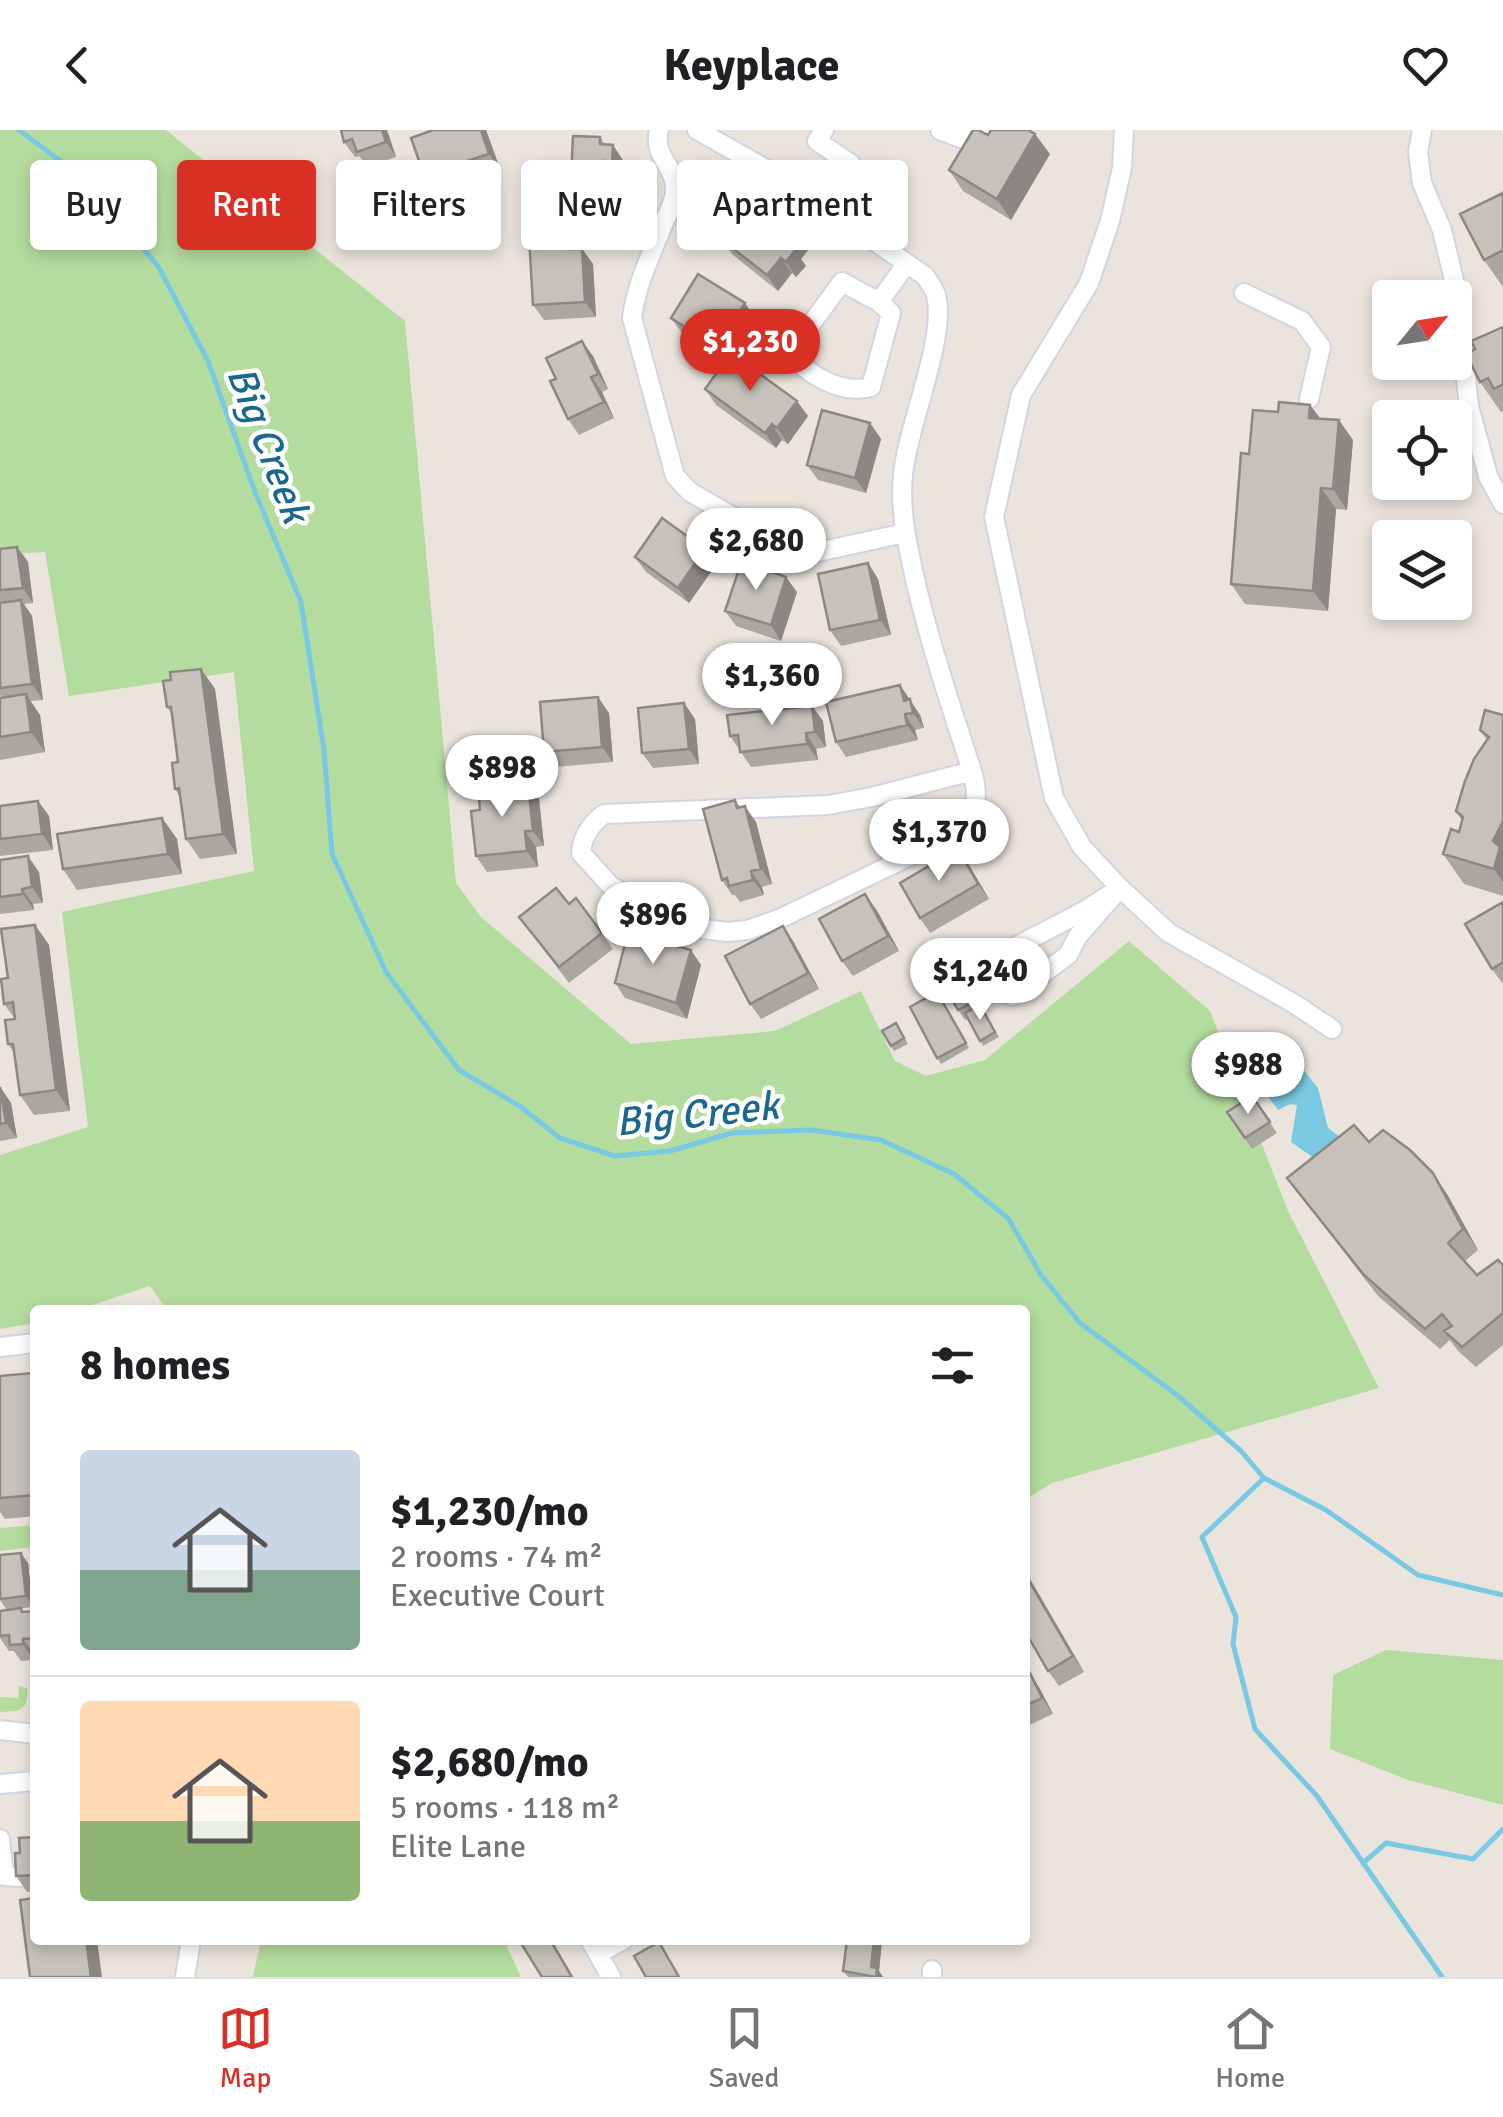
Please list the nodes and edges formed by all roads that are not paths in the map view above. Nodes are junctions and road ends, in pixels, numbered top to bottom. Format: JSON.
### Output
{"nodes":[{"id":1,"x":658,"y":130,"type":"edge"},
{"id":2,"x":697,"y":130,"type":"edge"},
{"id":3,"x":824,"y":130,"type":"edge"},
{"id":4,"x":940,"y":130,"type":"edge"},
{"id":5,"x":981,"y":130,"type":"edge"},
{"id":6,"x":1124,"y":130,"type":"edge"},
{"id":7,"x":1422,"y":130,"type":"edge"},
{"id":8,"x":748,"y":160,"type":"edge"},
{"id":9,"x":846,"y":160,"type":"edge"},
{"id":10,"x":889,"y":250,"type":"edge"},
{"id":11,"x":907,"y":263,"type":"junction"},
{"id":12,"x":1244,"y":293,"type":"dead end"},
{"id":13,"x":879,"y":302,"type":"junction"},
{"id":14,"x":1310,"y":398,"type":"dead end"},
{"id":15,"x":1503,"y":504,"type":"edge"},
{"id":16,"x":904,"y":533,"type":"junction"},
{"id":17,"x":972,"y":770,"type":"junction"},
{"id":18,"x":1120,"y":888,"type":"junction"},
{"id":19,"x":1332,"y":1030,"type":"dead end"},
{"id":20,"x":30,"y":1343,"type":"edge"},
{"id":21,"x":0,"y":1347,"type":"edge"},
{"id":22,"x":0,"y":1730,"type":"edge"},
{"id":23,"x":30,"y":1733,"type":"edge"},
{"id":24,"x":30,"y":1781,"type":"edge"},
{"id":25,"x":0,"y":1784,"type":"edge"},
{"id":26,"x":0,"y":1839,"type":"edge"},
{"id":27,"x":30,"y":1878,"type":"edge"},
{"id":28,"x":190,"y":1945,"type":"edge"},
{"id":29,"x":594,"y":1947,"type":"edge"},
{"id":30,"x":185,"y":1977,"type":"edge"},
{"id":31,"x":611,"y":1977,"type":"edge"}],
"edges":[{"from":1,"to":16,"type":"street"},
{"from":2,"to":8,"type":"street"},
{"from":3,"to":9,"type":"street"},
{"from":4,"to":5,"type":"street"},
{"from":6,"to":18,"type":"street"},
{"from":7,"to":15,"type":"street"},
{"from":10,"to":11,"type":"street"},
{"from":11,"to":13,"type":"street"},
{"from":11,"to":16,"type":"street"},
{"from":12,"to":14,"type":"street"},
{"from":13,"to":13,"type":"street"},
{"from":16,"to":17,"type":"street"},
{"from":17,"to":17,"type":"street"},
{"from":18,"to":18,"type":"street"},
{"from":18,"to":19,"type":"street"},
{"from":20,"to":21,"type":"street"},
{"from":22,"to":23,"type":"street"},
{"from":24,"to":25,"type":"street"},
{"from":26,"to":27,"type":"street"},
{"from":28,"to":30,"type":"street"},
{"from":29,"to":31,"type":"street"}]}
